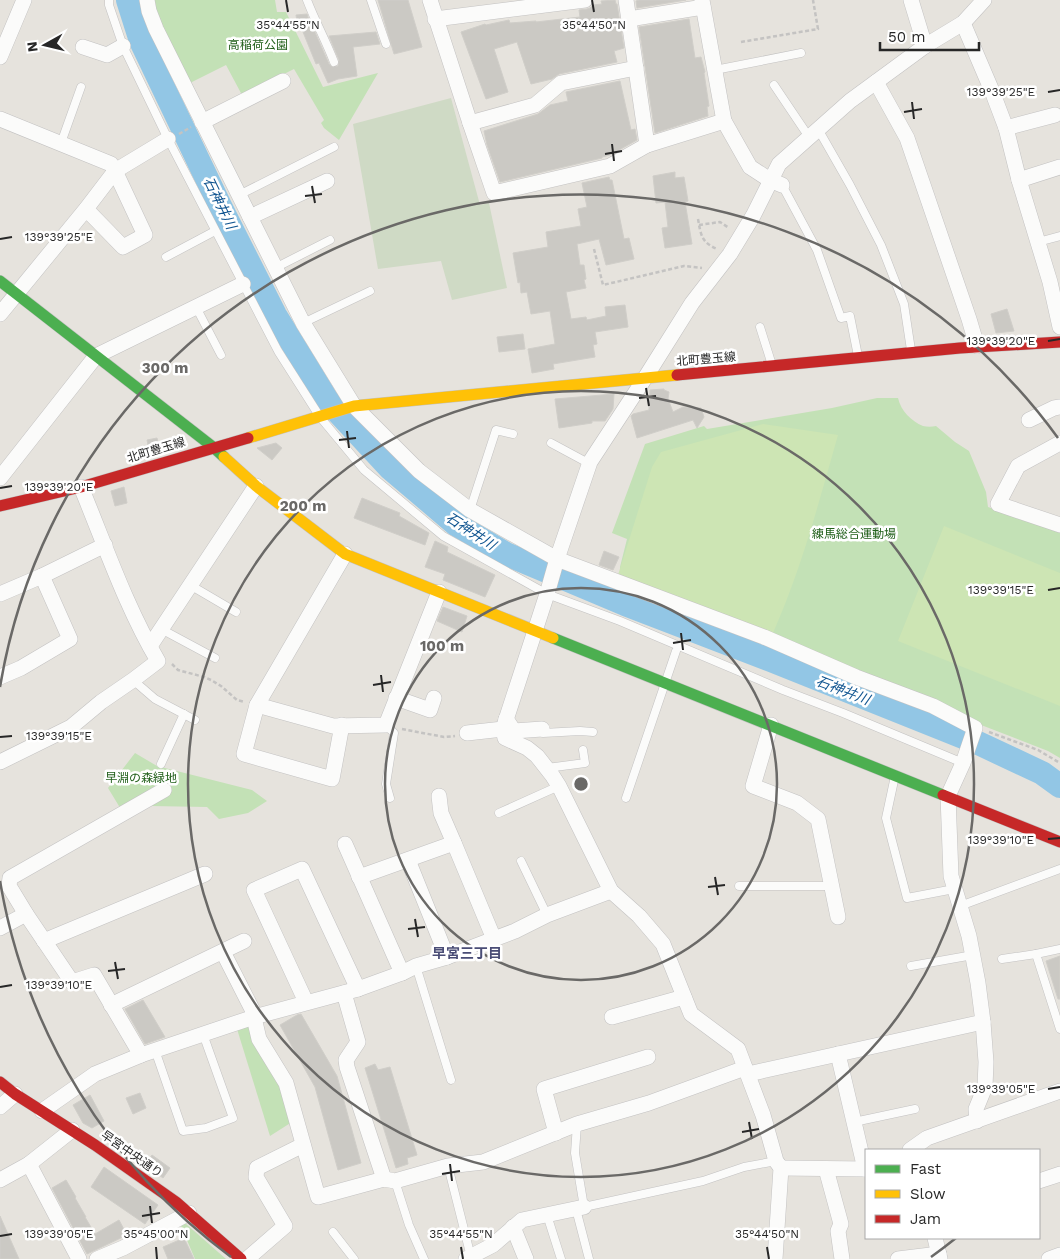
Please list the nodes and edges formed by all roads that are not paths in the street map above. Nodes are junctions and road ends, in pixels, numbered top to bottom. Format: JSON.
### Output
{"nodes":[{"id":1,"x":24,"y":0,"type":"edge"},
{"id":2,"x":109,"y":0,"type":"edge"},
{"id":3,"x":146,"y":0,"type":"edge"},
{"id":4,"x":307,"y":0,"type":"edge"},
{"id":5,"x":372,"y":0,"type":"edge"},
{"id":6,"x":430,"y":0,"type":"edge"},
{"id":7,"x":577,"y":0,"type":"edge"},
{"id":8,"x":626,"y":0,"type":"edge"},
{"id":9,"x":911,"y":0,"type":"edge"},
{"id":10,"x":984,"y":0,"type":"edge"},
{"id":11,"x":703,"y":4,"type":"edge"},
{"id":12,"x":435,"y":19,"type":"junction"},
{"id":13,"x":629,"y":19,"type":"junction"},
{"id":14,"x":963,"y":23,"type":"junction"},
{"id":15,"x":386,"y":44,"type":"dead end"},
{"id":16,"x":123,"y":46,"type":"junction"},
{"id":17,"x":925,"y":46,"type":"junction"},
{"id":18,"x":83,"y":47,"type":"dead end"},
{"id":19,"x":802,"y":53,"type":"dead end"},
{"id":20,"x":0,"y":57,"type":"edge"},
{"id":21,"x":334,"y":62,"type":"dead end"},
{"id":22,"x":636,"y":68,"type":"junction"},
{"id":23,"x":715,"y":70,"type":"junction"},
{"id":24,"x":283,"y":81,"type":"dead end"},
{"id":25,"x":876,"y":82,"type":"junction"},
{"id":26,"x":774,"y":85,"type":"dead end"},
{"id":27,"x":81,"y":87,"type":"dead end"},
{"id":28,"x":1054,"y":116,"type":"dead end"},
{"id":29,"x":0,"y":118,"type":"edge"},
{"id":30,"x":724,"y":121,"type":"junction"},
{"id":31,"x":202,"y":122,"type":"junction"},
{"id":32,"x":470,"y":122,"type":"junction"},
{"id":33,"x":1006,"y":128,"type":"junction"},
{"id":34,"x":814,"y":133,"type":"junction"},
{"id":35,"x":168,"y":139,"type":"junction"},
{"id":36,"x":61,"y":143,"type":"junction"},
{"id":37,"x":647,"y":145,"type":"junction"},
{"id":38,"x":334,"y":147,"type":"dead end"},
{"id":39,"x":1060,"y":167,"type":"edge"},
{"id":40,"x":115,"y":171,"type":"junction"},
{"id":41,"x":1019,"y":180,"type":"junction"},
{"id":42,"x":326,"y":181,"type":"dead end"},
{"id":43,"x":776,"y":183,"type":"junction"},
{"id":44,"x":239,"y":195,"type":"junction"},
{"id":45,"x":86,"y":209,"type":"junction"},
{"id":46,"x":250,"y":218,"type":"junction"},
{"id":47,"x":215,"y":231,"type":"junction"},
{"id":48,"x":1060,"y":236,"type":"edge"},
{"id":49,"x":330,"y":240,"type":"dead end"},
{"id":50,"x":1038,"y":242,"type":"junction"},
{"id":51,"x":166,"y":257,"type":"dead end"},
{"id":52,"x":275,"y":268,"type":"junction"},
{"id":53,"x":0,"y":281,"type":"edge"},
{"id":54,"x":243,"y":284,"type":"junction"},
{"id":55,"x":370,"y":291,"type":"dead end"},
{"id":56,"x":16,"y":293,"type":"junction"},
{"id":57,"x":196,"y":307,"type":"junction"},
{"id":58,"x":0,"y":314,"type":"edge"},
{"id":59,"x":303,"y":323,"type":"junction"},
{"id":60,"x":760,"y":327,"type":"dead end"},
{"id":61,"x":1060,"y":327,"type":"edge"},
{"id":62,"x":1060,"y":342,"type":"edge"},
{"id":63,"x":977,"y":346,"type":"junction"},
{"id":64,"x":911,"y":352,"type":"junction"},
{"id":65,"x":221,"y":355,"type":"dead end"},
{"id":66,"x":96,"y":356,"type":"junction"},
{"id":67,"x":859,"y":358,"type":"junction"},
{"id":68,"x":773,"y":366,"type":"junction"},
{"id":69,"x":646,"y":378,"type":"junction"},
{"id":70,"x":354,"y":406,"type":"junction"},
{"id":71,"x":1060,"y":407,"type":"edge"},
{"id":72,"x":320,"y":417,"type":"junction"},
{"id":73,"x":1029,"y":420,"type":"dead end"},
{"id":74,"x":514,"y":434,"type":"dead end"},
{"id":75,"x":551,"y":443,"type":"dead end"},
{"id":76,"x":1060,"y":443,"type":"edge"},
{"id":77,"x":213,"y":448,"type":"junction"},
{"id":78,"x":590,"y":464,"type":"junction"},
{"id":79,"x":0,"y":478,"type":"edge"},
{"id":80,"x":256,"y":486,"type":"junction"},
{"id":81,"x":81,"y":487,"type":"junction"},
{"id":82,"x":0,"y":506,"type":"edge"},
{"id":83,"x":470,"y":510,"type":"junction"},
{"id":84,"x":1060,"y":525,"type":"edge"},
{"id":85,"x":105,"y":545,"type":"junction"},
{"id":86,"x":345,"y":554,"type":"junction"},
{"id":87,"x":556,"y":562,"type":"junction"},
{"id":88,"x":42,"y":576,"type":"junction"},
{"id":89,"x":190,"y":585,"type":"junction"},
{"id":90,"x":548,"y":591,"type":"junction"},
{"id":91,"x":439,"y":592,"type":"junction"},
{"id":92,"x":0,"y":594,"type":"edge"},
{"id":93,"x":236,"y":612,"type":"dead end"},
{"id":94,"x":161,"y":629,"type":"junction"},
{"id":95,"x":534,"y":631,"type":"junction"},
{"id":96,"x":150,"y":646,"type":"junction"},
{"id":97,"x":676,"y":650,"type":"dead end"},
{"id":98,"x":215,"y":658,"type":"dead end"},
{"id":99,"x":0,"y":678,"type":"edge"},
{"id":100,"x":132,"y":680,"type":"junction"},
{"id":101,"x":664,"y":683,"type":"junction"},
{"id":102,"x":396,"y":698,"type":"junction"},
{"id":103,"x":434,"y":698,"type":"dead end"},
{"id":104,"x":257,"y":705,"type":"junction"},
{"id":105,"x":184,"y":714,"type":"junction"},
{"id":106,"x":195,"y":720,"type":"dead end"},
{"id":107,"x":504,"y":724,"type":"junction"},
{"id":108,"x":771,"y":725,"type":"junction"},
{"id":109,"x":342,"y":726,"type":"junction"},
{"id":110,"x":388,"y":727,"type":"junction"},
{"id":111,"x":542,"y":730,"type":"joint"},
{"id":112,"x":593,"y":732,"type":"dead end"},
{"id":113,"x":467,"y":733,"type":"road end"},
{"id":114,"x":584,"y":750,"type":"dead end"},
{"id":115,"x":0,"y":762,"type":"edge"},
{"id":116,"x":963,"y":763,"type":"junction"},
{"id":117,"x":161,"y":764,"type":"dead end"},
{"id":118,"x":546,"y":768,"type":"junction"},
{"id":119,"x":895,"y":775,"type":"junction"},
{"id":120,"x":559,"y":786,"type":"junction"},
{"id":121,"x":164,"y":790,"type":"dead end"},
{"id":122,"x":439,"y":796,"type":"dead end"},
{"id":123,"x":948,"y":796,"type":"junction"},
{"id":124,"x":390,"y":798,"type":"dead end"},
{"id":125,"x":626,"y":798,"type":"dead end"},
{"id":126,"x":499,"y":813,"type":"dead end"},
{"id":127,"x":1060,"y":842,"type":"edge"},
{"id":128,"x":454,"y":843,"type":"junction"},
{"id":129,"x":345,"y":844,"type":"dead end"},
{"id":130,"x":408,"y":860,"type":"junction"},
{"id":131,"x":521,"y":861,"type":"dead end"},
{"id":132,"x":1060,"y":869,"type":"edge"},
{"id":133,"x":205,"y":874,"type":"dead end"},
{"id":134,"x":359,"y":877,"type":"junction"},
{"id":135,"x":739,"y":886,"type":"dead end"},
{"id":136,"x":832,"y":886,"type":"junction"},
{"id":137,"x":4,"y":888,"type":"edge"},
{"id":138,"x":954,"y":889,"type":"junction"},
{"id":139,"x":611,"y":891,"type":"junction"},
{"id":140,"x":960,"y":906,"type":"junction"},
{"id":141,"x":26,"y":914,"type":"junction"},
{"id":142,"x":548,"y":915,"type":"junction"},
{"id":143,"x":838,"y":916,"type":"dead end"},
{"id":144,"x":0,"y":928,"type":"edge"},
{"id":145,"x":494,"y":939,"type":"junction"},
{"id":146,"x":44,"y":941,"type":"junction"},
{"id":147,"x":244,"y":941,"type":"dead end"},
{"id":148,"x":1060,"y":949,"type":"edge"},
{"id":149,"x":223,"y":952,"type":"junction"},
{"id":150,"x":1036,"y":954,"type":"junction"},
{"id":151,"x":973,"y":955,"type":"junction"},
{"id":152,"x":446,"y":957,"type":"junction"},
{"id":153,"x":1002,"y":959,"type":"dead end"},
{"id":154,"x":416,"y":966,"type":"junction"},
{"id":155,"x":910,"y":966,"type":"dead end"},
{"id":156,"x":402,"y":973,"type":"junction"},
{"id":157,"x":351,"y":991,"type":"junction"},
{"id":158,"x":684,"y":997,"type":"junction"},
{"id":159,"x":306,"y":1002,"type":"junction"},
{"id":160,"x":111,"y":1005,"type":"junction"},
{"id":161,"x":254,"y":1017,"type":"junction"},
{"id":162,"x":612,"y":1017,"type":"dead end"},
{"id":163,"x":983,"y":1022,"type":"junction"},
{"id":164,"x":1060,"y":1029,"type":"edge"},
{"id":165,"x":203,"y":1034,"type":"junction"},
{"id":166,"x":148,"y":1053,"type":"junction"},
{"id":167,"x":838,"y":1054,"type":"junction"},
{"id":168,"x":648,"y":1057,"type":"dead end"},
{"id":169,"x":747,"y":1071,"type":"junction"},
{"id":170,"x":451,"y":1080,"type":"dead end"},
{"id":171,"x":0,"y":1082,"type":"edge"},
{"id":172,"x":1060,"y":1091,"type":"edge"},
{"id":173,"x":15,"y":1094,"type":"junction"},
{"id":174,"x":0,"y":1107,"type":"edge"},
{"id":175,"x":915,"y":1109,"type":"dead end"},
{"id":176,"x":42,"y":1111,"type":"junction"},
{"id":177,"x":977,"y":1121,"type":"junction"},
{"id":178,"x":854,"y":1122,"type":"junction"},
{"id":179,"x":577,"y":1124,"type":"junction"},
{"id":180,"x":72,"y":1130,"type":"junction"},
{"id":181,"x":556,"y":1132,"type":"junction"},
{"id":182,"x":303,"y":1145,"type":"junction"},
{"id":183,"x":911,"y":1149,"type":"edge"},
{"id":184,"x":29,"y":1164,"type":"junction"},
{"id":185,"x":778,"y":1164,"type":"junction"},
{"id":186,"x":448,"y":1166,"type":"junction"},
{"id":187,"x":826,"y":1169,"type":"junction"},
{"id":188,"x":865,"y":1169,"type":"edge"},
{"id":189,"x":1060,"y":1174,"type":"edge"},
{"id":190,"x":0,"y":1180,"type":"edge"},
{"id":191,"x":389,"y":1180,"type":"junction"},
{"id":192,"x":1040,"y":1181,"type":"edge"},
{"id":193,"x":580,"y":1208,"type":"junction"},
{"id":194,"x":189,"y":1212,"type":"junction"},
{"id":195,"x":547,"y":1215,"type":"junction"},
{"id":196,"x":513,"y":1228,"type":"junction"},
{"id":197,"x":334,"y":1232,"type":"dead end"},
{"id":198,"x":935,"y":1239,"type":"edge"},
{"id":199,"x":1060,"y":1255,"type":"edge"},
{"id":200,"x":940,"y":1257,"type":"edge"},
{"id":201,"x":468,"y":1258,"type":"edge"},
{"id":202,"x":79,"y":1259,"type":"edge"},
{"id":203,"x":97,"y":1259,"type":"edge"},
{"id":204,"x":240,"y":1259,"type":"edge"},
{"id":205,"x":247,"y":1259,"type":"edge"},
{"id":206,"x":354,"y":1259,"type":"edge"},
{"id":207,"x":424,"y":1259,"type":"edge"},
{"id":208,"x":526,"y":1259,"type":"edge"},
{"id":209,"x":561,"y":1259,"type":"edge"},
{"id":210,"x":589,"y":1259,"type":"edge"},
{"id":211,"x":775,"y":1259,"type":"edge"},
{"id":212,"x":842,"y":1259,"type":"edge"},
{"id":213,"x":898,"y":1259,"type":"edge"},
{"id":214,"x":1049,"y":1259,"type":"edge"}],
"edges":[{"from":1,"to":20,"type":"street"},
{"from":2,"to":16,"type":"lane"},
{"from":3,"to":31,"type":"street"},
{"from":4,"to":21,"type":"lane"},
{"from":5,"to":15,"type":"lane"},
{"from":6,"to":12,"type":"street"},
{"from":7,"to":12,"type":"street"},
{"from":8,"to":13,"type":"street"},
{"from":9,"to":17,"type":"street"},
{"from":10,"to":14,"type":"street"},
{"from":11,"to":13,"type":"street"},
{"from":11,"to":23,"type":"street"},
{"from":12,"to":32,"type":"street"},
{"from":13,"to":22,"type":"street"},
{"from":14,"to":17,"type":"street"},
{"from":14,"to":33,"type":"street"},
{"from":16,"to":18,"type":"street"},
{"from":16,"to":35,"type":"lane"},
{"from":17,"to":25,"type":"street"},
{"from":19,"to":23,"type":"lane"},
{"from":22,"to":32,"type":"street"},
{"from":22,"to":37,"type":"street"},
{"from":23,"to":30,"type":"street"},
{"from":24,"to":31,"type":"street"},
{"from":25,"to":34,"type":"street"},
{"from":25,"to":63,"type":"street"},
{"from":26,"to":34,"type":"lane"},
{"from":27,"to":36,"type":"lane"},
{"from":28,"to":33,"type":"street"},
{"from":29,"to":36,"type":"street"},
{"from":30,"to":37,"type":"street"},
{"from":30,"to":43,"type":"street"},
{"from":31,"to":44,"type":"street"},
{"from":32,"to":37,"type":"street"},
{"from":33,"to":41,"type":"street"},
{"from":34,"to":43,"type":"street"},
{"from":34,"to":64,"type":"lane"},
{"from":35,"to":40,"type":"street"},
{"from":35,"to":47,"type":"lane"},
{"from":36,"to":40,"type":"street"},
{"from":38,"to":44,"type":"lane"},
{"from":39,"to":41,"type":"street"},
{"from":40,"to":45,"type":"street"},
{"from":40,"to":45,"type":"street"},
{"from":41,"to":50,"type":"street"},
{"from":42,"to":46,"type":"street"},
{"from":43,"to":67,"type":"lane"},
{"from":43,"to":69,"type":"street"},
{"from":44,"to":46,"type":"street"},
{"from":45,"to":56,"type":"street"},
{"from":46,"to":52,"type":"street"},
{"from":47,"to":51,"type":"lane"},
{"from":47,"to":54,"type":"lane"},
{"from":48,"to":50,"type":"lane"},
{"from":49,"to":52,"type":"lane"},
{"from":50,"to":61,"type":"street"},
{"from":52,"to":59,"type":"street"},
{"from":53,"to":56,"type":"street"},
{"from":54,"to":57,"type":"street"},
{"from":54,"to":72,"type":"lane"},
{"from":55,"to":59,"type":"lane"},
{"from":56,"to":58,"type":"street"},
{"from":56,"to":66,"type":"street"},
{"from":57,"to":65,"type":"lane"},
{"from":57,"to":66,"type":"street"},
{"from":59,"to":70,"type":"street"},
{"from":60,"to":68,"type":"lane"},
{"from":62,"to":63,"type":"street","name":"北町豊玉線"},
{"from":63,"to":64,"type":"street","name":"北町豊玉線"},
{"from":64,"to":67,"type":"street","name":"北町豊玉線"},
{"from":66,"to":77,"type":"street"},
{"from":66,"to":79,"type":"street"},
{"from":67,"to":68,"type":"street","name":"北町豊玉線"},
{"from":68,"to":69,"type":"street","name":"北町豊玉線"},
{"from":69,"to":70,"type":"street","name":"北町豊玉線"},
{"from":69,"to":78,"type":"street"},
{"from":70,"to":72,"type":"street","name":"北町豊玉線"},
{"from":70,"to":83,"type":"street"},
{"from":71,"to":73,"type":"street"},
{"from":72,"to":77,"type":"street","name":"北町豊玉線"},
{"from":72,"to":90,"type":"lane"},
{"from":74,"to":83,"type":"lane"},
{"from":75,"to":78,"type":"lane"},
{"from":76,"to":84,"type":"street"},
{"from":77,"to":80,"type":"street"},
{"from":77,"to":81,"type":"street","name":"北町豊玉線"},
{"from":78,"to":87,"type":"street"},
{"from":80,"to":86,"type":"street"},
{"from":80,"to":89,"type":"street"},
{"from":81,"to":82,"type":"street","name":"北町豊玉線"},
{"from":81,"to":85,"type":"street"},
{"from":83,"to":87,"type":"street"},
{"from":85,"to":88,"type":"street"},
{"from":85,"to":96,"type":"street"},
{"from":86,"to":91,"type":"street"},
{"from":86,"to":104,"type":"street"},
{"from":87,"to":90,"type":"street"},
{"from":87,"to":116,"type":"street"},
{"from":88,"to":92,"type":"street"},
{"from":88,"to":99,"type":"street"},
{"from":89,"to":93,"type":"lane"},
{"from":89,"to":94,"type":"street"},
{"from":90,"to":95,"type":"street"},
{"from":90,"to":116,"type":"lane"},
{"from":91,"to":95,"type":"street"},
{"from":91,"to":102,"type":"street"},
{"from":94,"to":96,"type":"street"},
{"from":94,"to":98,"type":"lane"},
{"from":95,"to":101,"type":"street"},
{"from":95,"to":107,"type":"street"},
{"from":96,"to":100,"type":"street"},
{"from":97,"to":101,"type":"lane"},
{"from":100,"to":105,"type":"lane"},
{"from":100,"to":115,"type":"street"},
{"from":101,"to":108,"type":"street"},
{"from":101,"to":125,"type":"lane"},
{"from":102,"to":103,"type":"street"},
{"from":102,"to":110,"type":"street"},
{"from":104,"to":109,"type":"street"},
{"from":104,"to":109,"type":"street"},
{"from":105,"to":106,"type":"lane"},
{"from":105,"to":117,"type":"lane"},
{"from":107,"to":111,"type":"street"},
{"from":107,"to":113,"type":"street"},
{"from":107,"to":118,"type":"street"},
{"from":108,"to":119,"type":"street"},
{"from":108,"to":136,"type":"street"},
{"from":109,"to":110,"type":"street"},
{"from":110,"to":124,"type":"lane"},
{"from":111,"to":112,"type":"lane"},
{"from":114,"to":118,"type":"lane"},
{"from":116,"to":123,"type":"street"},
{"from":118,"to":120,"type":"street"},
{"from":119,"to":123,"type":"street"},
{"from":119,"to":138,"type":"lane"},
{"from":120,"to":126,"type":"lane"},
{"from":120,"to":139,"type":"street"},
{"from":121,"to":137,"type":"street"},
{"from":122,"to":128,"type":"street"},
{"from":123,"to":127,"type":"street"},
{"from":123,"to":138,"type":"street"},
{"from":128,"to":130,"type":"street"},
{"from":128,"to":145,"type":"street"},
{"from":129,"to":134,"type":"street"},
{"from":130,"to":134,"type":"street"},
{"from":130,"to":152,"type":"street"},
{"from":131,"to":142,"type":"lane"},
{"from":132,"to":140,"type":"lane"},
{"from":133,"to":146,"type":"street"},
{"from":134,"to":156,"type":"street"},
{"from":135,"to":136,"type":"lane"},
{"from":136,"to":143,"type":"street"},
{"from":137,"to":141,"type":"street"},
{"from":138,"to":140,"type":"street"},
{"from":139,"to":142,"type":"street"},
{"from":139,"to":158,"type":"street"},
{"from":140,"to":151,"type":"street"},
{"from":141,"to":144,"type":"street"},
{"from":141,"to":146,"type":"street"},
{"from":142,"to":145,"type":"street"},
{"from":145,"to":152,"type":"street"},
{"from":146,"to":160,"type":"street"},
{"from":147,"to":149,"type":"street"},
{"from":148,"to":150,"type":"lane"},
{"from":149,"to":160,"type":"street"},
{"from":149,"to":161,"type":"street"},
{"from":150,"to":153,"type":"lane"},
{"from":150,"to":164,"type":"lane"},
{"from":151,"to":155,"type":"lane"},
{"from":151,"to":163,"type":"street"},
{"from":152,"to":154,"type":"street"},
{"from":154,"to":156,"type":"street"},
{"from":154,"to":170,"type":"lane"},
{"from":156,"to":157,"type":"street"},
{"from":157,"to":159,"type":"street"},
{"from":157,"to":159,"type":"street"},
{"from":157,"to":191,"type":"street"},
{"from":158,"to":162,"type":"street"},
{"from":158,"to":169,"type":"street"},
{"from":159,"to":161,"type":"street"},
{"from":160,"to":166,"type":"street"},
{"from":161,"to":165,"type":"street"},
{"from":161,"to":182,"type":"street"},
{"from":163,"to":167,"type":"street"},
{"from":163,"to":177,"type":"street"},
{"from":165,"to":166,"type":"street"},
{"from":165,"to":166,"type":"lane"},
{"from":166,"to":176,"type":"street"},
{"from":167,"to":169,"type":"street"},
{"from":167,"to":178,"type":"street"},
{"from":168,"to":181,"type":"street"},
{"from":169,"to":179,"type":"street"},
{"from":169,"to":185,"type":"street"},
{"from":171,"to":173,"type":"street","name":"早宮中央通り"},
{"from":172,"to":177,"type":"street"},
{"from":173,"to":174,"type":"street"},
{"from":173,"to":176,"type":"street","name":"早宮中央通り"},
{"from":175,"to":178,"type":"lane"},
{"from":176,"to":180,"type":"street","name":"早宮中央通り"},
{"from":177,"to":183,"type":"street"},
{"from":178,"to":188,"type":"street"},
{"from":179,"to":181,"type":"street"},
{"from":179,"to":193,"type":"lane"},
{"from":180,"to":184,"type":"street"},
{"from":180,"to":194,"type":"street","name":"早宮中央通り"},
{"from":181,"to":186,"type":"street"},
{"from":182,"to":191,"type":"street"},
{"from":182,"to":205,"type":"street"},
{"from":184,"to":190,"type":"street"},
{"from":184,"to":202,"type":"street"},
{"from":185,"to":187,"type":"street"},
{"from":185,"to":193,"type":"lane"},
{"from":185,"to":211,"type":"street"},
{"from":186,"to":191,"type":"street"},
{"from":186,"to":201,"type":"lane"},
{"from":187,"to":188,"type":"street"},
{"from":187,"to":212,"type":"street"},
{"from":189,"to":192,"type":"street"},
{"from":191,"to":207,"type":"lane"},
{"from":193,"to":195,"type":"street"},
{"from":193,"to":210,"type":"lane"},
{"from":194,"to":203,"type":"street"},
{"from":194,"to":204,"type":"street","name":"早宮中央通り"},
{"from":195,"to":196,"type":"street"},
{"from":195,"to":209,"type":"lane"},
{"from":196,"to":201,"type":"street"},
{"from":196,"to":208,"type":"street"},
{"from":197,"to":206,"type":"lane"},
{"from":198,"to":200,"type":"street"},
{"from":199,"to":214,"type":"street"},
{"from":200,"to":213,"type":"street"}]}
